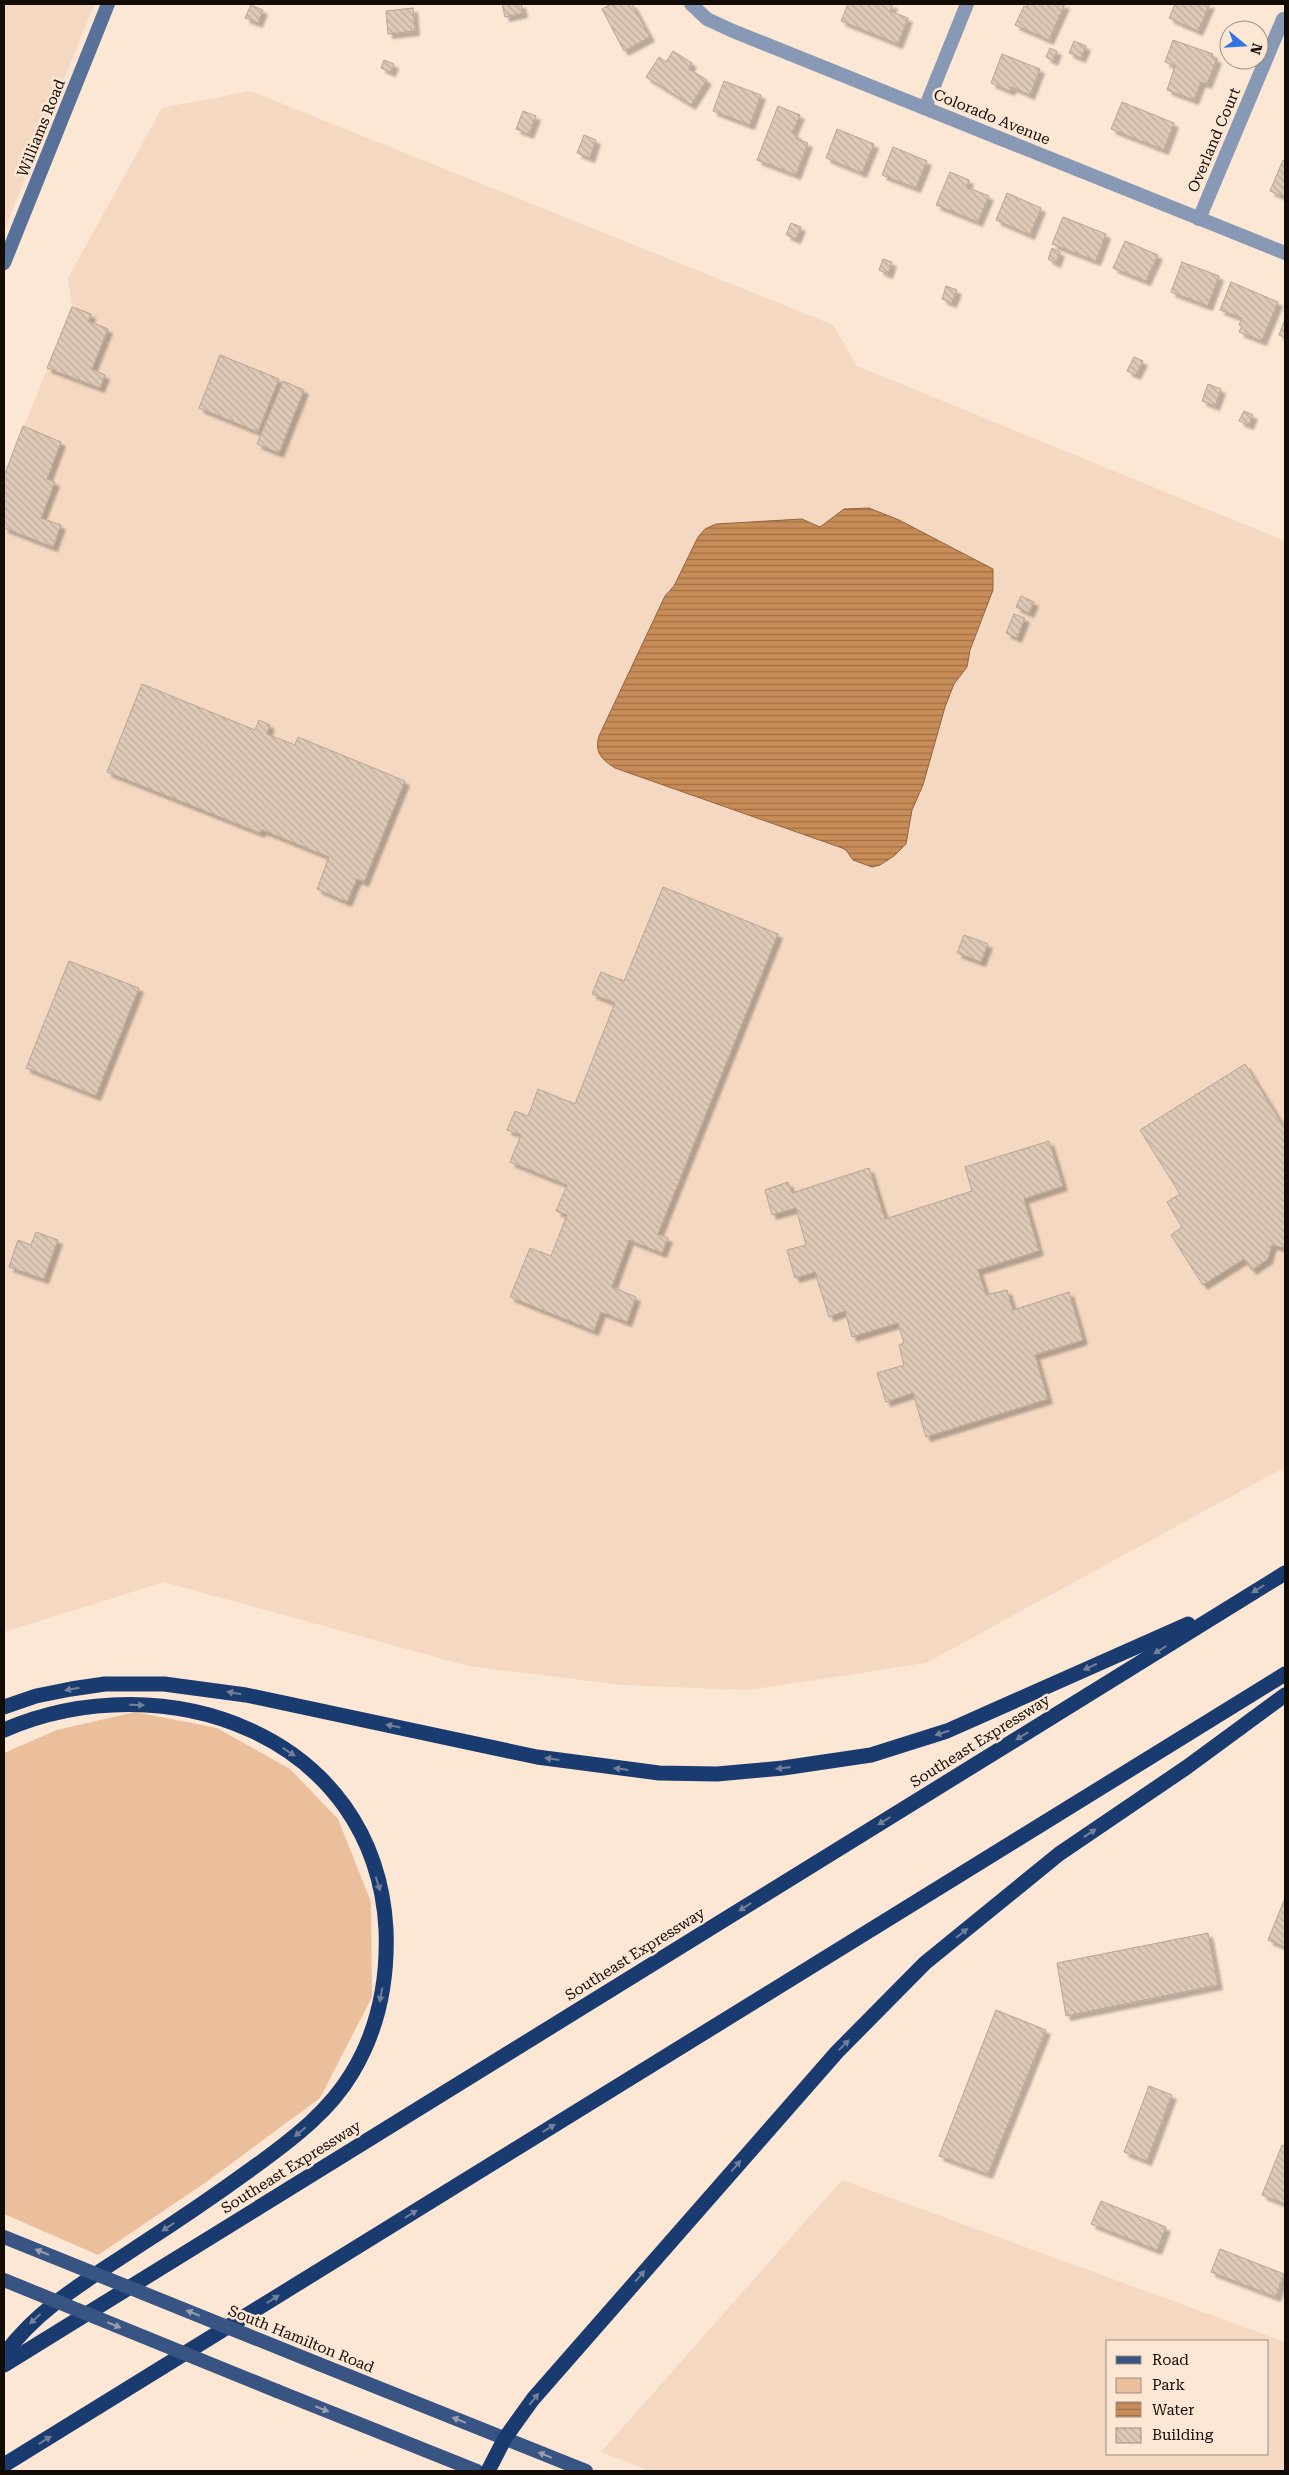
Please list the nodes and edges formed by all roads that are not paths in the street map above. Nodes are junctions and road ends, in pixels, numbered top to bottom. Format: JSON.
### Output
{"nodes":[{"id":1,"x":108,"y":4,"type":"edge"},
{"id":2,"x":691,"y":4,"type":"edge"},
{"id":3,"x":967,"y":4,"type":"edge"},
{"id":4,"x":1282,"y":19,"type":"dead end"},
{"id":5,"x":925,"y":108,"type":"junction"},
{"id":6,"x":1199,"y":219,"type":"junction"},
{"id":7,"x":1285,"y":253,"type":"edge"},
{"id":8,"x":5,"y":258,"type":"edge"},
{"id":9,"x":1285,"y":1573,"type":"edge"},
{"id":10,"x":1231,"y":1606,"type":"junction"},
{"id":11,"x":1285,"y":1674,"type":"edge"},
{"id":12,"x":1285,"y":1695,"type":"edge"},
{"id":13,"x":4,"y":1706,"type":"edge"},
{"id":14,"x":4,"y":1730,"type":"edge"},
{"id":15,"x":4,"y":2237,"type":"edge"},
{"id":16,"x":4,"y":2280,"type":"edge"},
{"id":17,"x":4,"y":2355,"type":"edge"},
{"id":18,"x":4,"y":2365,"type":"edge"},
{"id":19,"x":505,"y":2438,"type":"junction"},
{"id":20,"x":4,"y":2465,"type":"edge"},
{"id":21,"x":477,"y":2471,"type":"edge"},
{"id":22,"x":488,"y":2471,"type":"edge"},
{"id":23,"x":586,"y":2471,"type":"edge"}],
"edges":[{"from":1,"to":8,"type":"main road","name":"Williams Road"},
{"from":2,"to":5,"type":"street","name":"Colorado Avenue"},
{"from":3,"to":5,"type":"street"},
{"from":4,"to":6,"type":"street","name":"Overland Court"},
{"from":5,"to":6,"type":"street","name":"Colorado Avenue"},
{"from":6,"to":7,"type":"street","name":"Colorado Avenue"},
{"from":9,"to":10,"type":"highway","name":"Southeast Expressway","one_way":true},
{"from":10,"to":13,"type":"highway","one_way":true},
{"from":10,"to":18,"type":"highway","name":"Southeast Expressway","one_way":true},
{"from":20,"to":11,"type":"highway","one_way":true},
{"from":19,"to":12,"type":"highway","one_way":true},
{"from":14,"to":17,"type":"highway","one_way":true},
{"from":19,"to":15,"type":"main road","name":"South Hamilton Road","one_way":true,"bridge":true},
{"from":16,"to":21,"type":"main road","one_way":true,"bridge":true},
{"from":19,"to":22,"type":"highway"},
{"from":23,"to":19,"type":"main road","name":"South Hamilton Road","one_way":true}]}
